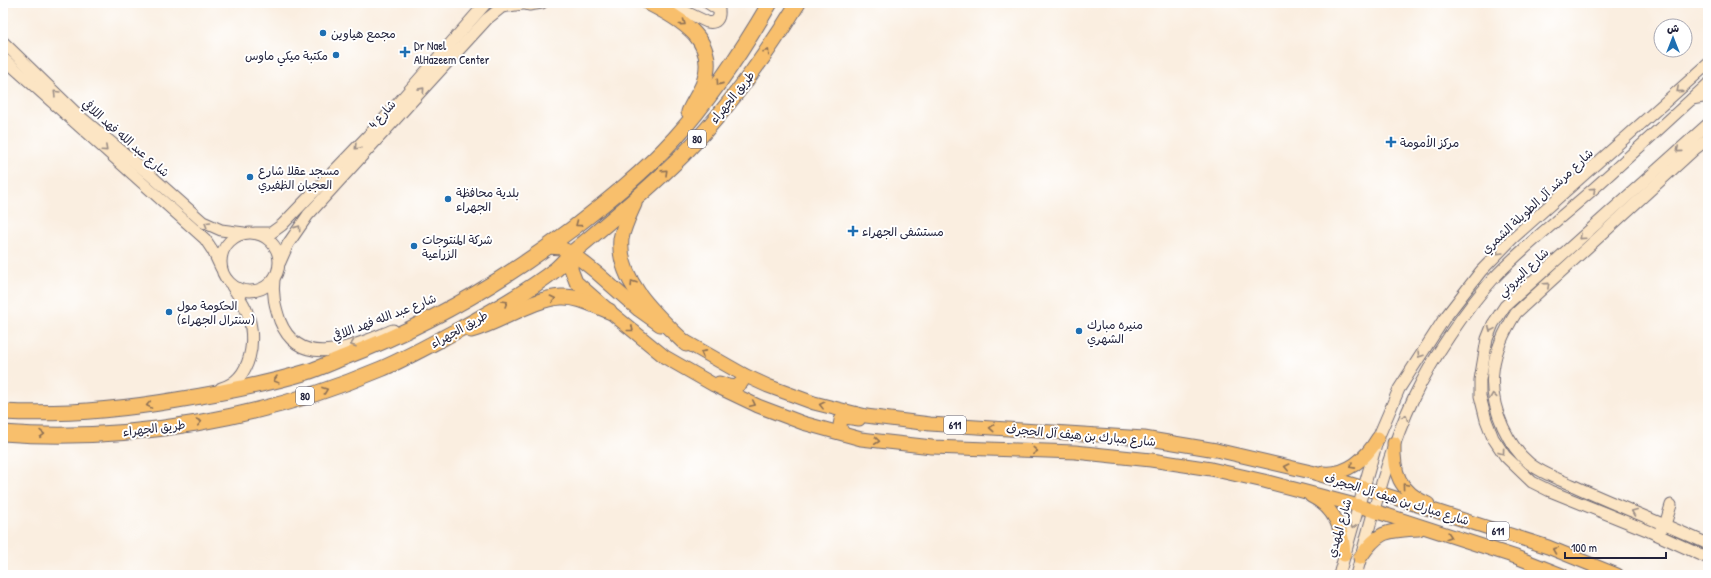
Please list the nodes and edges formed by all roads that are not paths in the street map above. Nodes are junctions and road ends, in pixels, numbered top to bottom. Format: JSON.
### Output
{"nodes":[{"id":1,"x":486,"y":3,"type":"edge"},
{"id":2,"x":521,"y":3,"type":"edge"},
{"id":3,"x":542,"y":3,"type":"edge"},
{"id":4,"x":649,"y":3,"type":"edge"},
{"id":5,"x":666,"y":3,"type":"edge"},
{"id":6,"x":708,"y":3,"type":"edge"},
{"id":7,"x":770,"y":3,"type":"edge"},
{"id":8,"x":798,"y":3,"type":"edge"},
{"id":9,"x":3,"y":42,"type":"edge"},
{"id":10,"x":3,"y":58,"type":"edge"},
{"id":11,"x":1708,"y":64,"type":"edge"},
{"id":12,"x":1708,"y":84,"type":"edge"},
{"id":13,"x":1708,"y":96,"type":"edge"},
{"id":14,"x":1692,"y":99,"type":"junction"},
{"id":15,"x":1708,"y":124,"type":"edge"},
{"id":16,"x":674,"y":139,"type":"junction"},
{"id":17,"x":1708,"y":139,"type":"edge"},
{"id":18,"x":656,"y":157,"type":"junction"},
{"id":19,"x":1583,"y":176,"type":"junction"},
{"id":20,"x":1643,"y":189,"type":"junction"},
{"id":21,"x":637,"y":198,"type":"junction"},
{"id":22,"x":1634,"y":198,"type":"junction"},
{"id":23,"x":1548,"y":228,"type":"junction"},
{"id":24,"x":244,"y":233,"type":"junction"},
{"id":25,"x":255,"y":233,"type":"junction"},
{"id":26,"x":548,"y":246,"type":"junction"},
{"id":27,"x":577,"y":247,"type":"junction"},
{"id":28,"x":280,"y":262,"type":"junction"},
{"id":29,"x":221,"y":268,"type":"junction"},
{"id":30,"x":274,"y":279,"type":"junction"},
{"id":31,"x":232,"y":285,"type":"junction"},
{"id":32,"x":479,"y":292,"type":"junction"},
{"id":33,"x":609,"y":311,"type":"junction"},
{"id":34,"x":451,"y":334,"type":"junction"},
{"id":35,"x":686,"y":344,"type":"junction"},
{"id":36,"x":744,"y":375,"type":"junction"},
{"id":37,"x":710,"y":383,"type":"junction"},
{"id":38,"x":172,"y":401,"type":"junction"},
{"id":39,"x":3,"y":412,"type":"edge"},
{"id":40,"x":930,"y":424,"type":"junction"},
{"id":41,"x":3,"y":433,"type":"edge"},
{"id":42,"x":844,"y":434,"type":"junction"},
{"id":43,"x":1378,"y":438,"type":"junction"},
{"id":44,"x":1394,"y":444,"type":"junction"},
{"id":45,"x":1211,"y":449,"type":"junction"},
{"id":46,"x":1205,"y":468,"type":"junction"},
{"id":47,"x":1311,"y":472,"type":"junction"},
{"id":48,"x":1364,"y":488,"type":"junction"},
{"id":49,"x":1296,"y":489,"type":"junction"},
{"id":50,"x":1378,"y":493,"type":"junction"},
{"id":51,"x":1671,"y":505,"type":"dead end"},
{"id":52,"x":1359,"y":506,"type":"junction"},
{"id":53,"x":1373,"y":511,"type":"junction"},
{"id":54,"x":1462,"y":520,"type":"junction"},
{"id":55,"x":1655,"y":520,"type":"junction"},
{"id":56,"x":1665,"y":524,"type":"junction"},
{"id":57,"x":1425,"y":528,"type":"junction"},
{"id":58,"x":1649,"y":531,"type":"junction"},
{"id":59,"x":1661,"y":537,"type":"junction"},
{"id":60,"x":1708,"y":544,"type":"edge"},
{"id":61,"x":1344,"y":555,"type":"junction"},
{"id":62,"x":1360,"y":558,"type":"junction"},
{"id":63,"x":1708,"y":558,"type":"edge"},
{"id":64,"x":1339,"y":575,"type":"edge"},
{"id":65,"x":1356,"y":575,"type":"edge"},
{"id":66,"x":1562,"y":575,"type":"edge"},
{"id":67,"x":1617,"y":575,"type":"edge"}],
"edges":[{"from":1,"to":25,"type":"street","name":"شارع 4","one_way":true},
{"from":2,"to":3,"type":"street","name":"شارع 4"},
{"from":28,"to":2,"type":"street","name":"شارع 4","one_way":true},
{"from":4,"to":16,"type":"highway","one_way":true},
{"from":5,"to":6,"type":"street"},
{"from":7,"to":16,"type":"highway","name":"طريق الجهراء","number":"80","one_way":true},
{"from":21,"to":8,"type":"highway","name":"طريق الجهراء","number":"80","one_way":true},
{"from":24,"to":9,"type":"street","name":"شارع عبد الله فهد اللافي","one_way":true},
{"from":10,"to":29,"type":"street","name":"شارع عبد الله فهد اللافي","one_way":true},
{"from":11,"to":19,"type":"street","name":"شارع مرشد آل الطويلة الشمري","one_way":true},
{"from":12,"to":14,"type":"street"},
{"from":13,"to":14,"type":"street"},
{"from":23,"to":14,"type":"street","one_way":true},
{"from":15,"to":20,"type":"street","name":"شارع البيروني","one_way":true},
{"from":16,"to":18,"type":"highway","name":"طريق الجهراء","number":"80"},
{"from":17,"to":20,"type":"street","name":"شارع البيروني"},
{"from":18,"to":26,"type":"highway","name":"طريق الجهراء","number":"80","one_way":true},
{"from":18,"to":27,"type":"highway"},
{"from":19,"to":23,"type":"street"},
{"from":19,"to":43,"type":"street","name":"شارع مرشد آل الطويلة الشمري","one_way":true},
{"from":20,"to":22,"type":"street","name":"شارع البيروني"},
{"from":21,"to":27,"type":"highway","name":"طريق الجهراء","number":"80"},
{"from":35,"to":21,"type":"highway","one_way":true},
{"from":55,"to":22,"type":"street","name":"شارع البيروني","one_way":true},
{"from":22,"to":58,"type":"street","name":"شارع البيروني","one_way":true},
{"from":44,"to":23,"type":"street","one_way":true},
{"from":24,"to":25,"type":"street"},
{"from":24,"to":29,"type":"street"},
{"from":25,"to":28,"type":"street"},
{"from":26,"to":27,"type":"main road","name":"شارع مبارك بن هيف آل الحجرف","number":"611"},
{"from":26,"to":32,"type":"highway","name":"طريق الجهراء","number":"80"},
{"from":27,"to":33,"type":"main road","name":"شارع مبارك بن هيف آل الحجرف","number":"611"},
{"from":34,"to":27,"type":"highway","name":"طريق الجهراء","number":"80","one_way":true},
{"from":27,"to":35,"type":"main road","name":"شارع مبارك بن هيف آل الحجرف","number":"611"},
{"from":28,"to":30,"type":"street"},
{"from":29,"to":31,"type":"street"},
{"from":30,"to":31,"type":"street"},
{"from":32,"to":30,"type":"street","name":"شارع عبد الله فهد اللافي","one_way":true},
{"from":31,"to":38,"type":"street"},
{"from":32,"to":38,"type":"highway","name":"طريق الجهراء","number":"80","one_way":true},
{"from":34,"to":33,"type":"highway","one_way":true},
{"from":33,"to":37,"type":"main road","name":"شارع مبارك بن هيف آل الحجرف","number":"611","one_way":true},
{"from":41,"to":34,"type":"highway","name":"طريق الجهراء","number":"80","one_way":true},
{"from":36,"to":35,"type":"main road","name":"شارع مبارك بن هيف آل الحجرف","number":"611","one_way":true},
{"from":36,"to":37,"type":"main road"},
{"from":40,"to":36,"type":"main road","name":"شارع مبارك بن هيف آل الحجرف","number":"611","one_way":true},
{"from":37,"to":42,"type":"main road","name":"شارع مبارك بن هيف آل الحجرف","number":"611","one_way":true},
{"from":38,"to":39,"type":"highway","name":"طريق الجهراء","number":"80","one_way":true},
{"from":40,"to":42,"type":"main road"},
{"from":45,"to":40,"type":"main road","name":"شارع مبارك بن هيف آل الحجرف","number":"611","one_way":true},
{"from":42,"to":46,"type":"main road","name":"شارع مبارك بن هيف آل الحجرف","number":"611","one_way":true},
{"from":43,"to":47,"type":"main road","one_way":true},
{"from":43,"to":48,"type":"street","name":"شارع مرشد آل الطويلة الشمري"},
{"from":44,"to":50,"type":"street"},
{"from":54,"to":44,"type":"main road","one_way":true},
{"from":45,"to":46,"type":"main road"},
{"from":47,"to":45,"type":"main road","name":"شارع مبارك بن هيف آل الحجرف","number":"611","one_way":true},
{"from":46,"to":49,"type":"main road","name":"شارع مبارك بن هيف آل الحجرف","number":"611"},
{"from":47,"to":48,"type":"main road","name":"شارع مبارك بن هيف آل الحجرف","number":"611"},
{"from":48,"to":50,"type":"main road","name":"شارع مبارك بن هيف آل الحجرف","number":"611"},
{"from":48,"to":52,"type":"street","name":"شارع المهدي"},
{"from":49,"to":52,"type":"main road","name":"شارع مبارك بن هيف آل الحجرف","number":"611"},
{"from":49,"to":61,"type":"main road"},
{"from":50,"to":53,"type":"street"},
{"from":50,"to":54,"type":"main road","name":"شارع مبارك بن هيف آل الحجرف","number":"611"},
{"from":51,"to":56,"type":"street"},
{"from":52,"to":53,"type":"main road","name":"شارع مبارك بن هيف آل الحجرف","number":"611"},
{"from":52,"to":61,"type":"street","name":"شارع المهدي","one_way":true},
{"from":53,"to":57,"type":"main road","name":"شارع مبارك بن هيف آل الحجرف","number":"611"},
{"from":53,"to":62,"type":"street"},
{"from":67,"to":54,"type":"main road","name":"شارع مبارك بن هيف آل الحجرف","number":"611","one_way":true},
{"from":55,"to":56,"type":"street","name":"شارع البيروني"},
{"from":55,"to":58,"type":"street"},
{"from":56,"to":59,"type":"street"},
{"from":56,"to":60,"type":"street","name":"شارع البيروني"},
{"from":57,"to":62,"type":"main road"},
{"from":57,"to":66,"type":"main road","name":"شارع مبارك بن هيف آل الحجرف","number":"611","one_way":true},
{"from":58,"to":59,"type":"street","name":"شارع البيروني"},
{"from":59,"to":63,"type":"street","name":"شارع البيروني"},
{"from":61,"to":64,"type":"street","name":"شارع المهدي"},
{"from":62,"to":65,"type":"street"}]}
